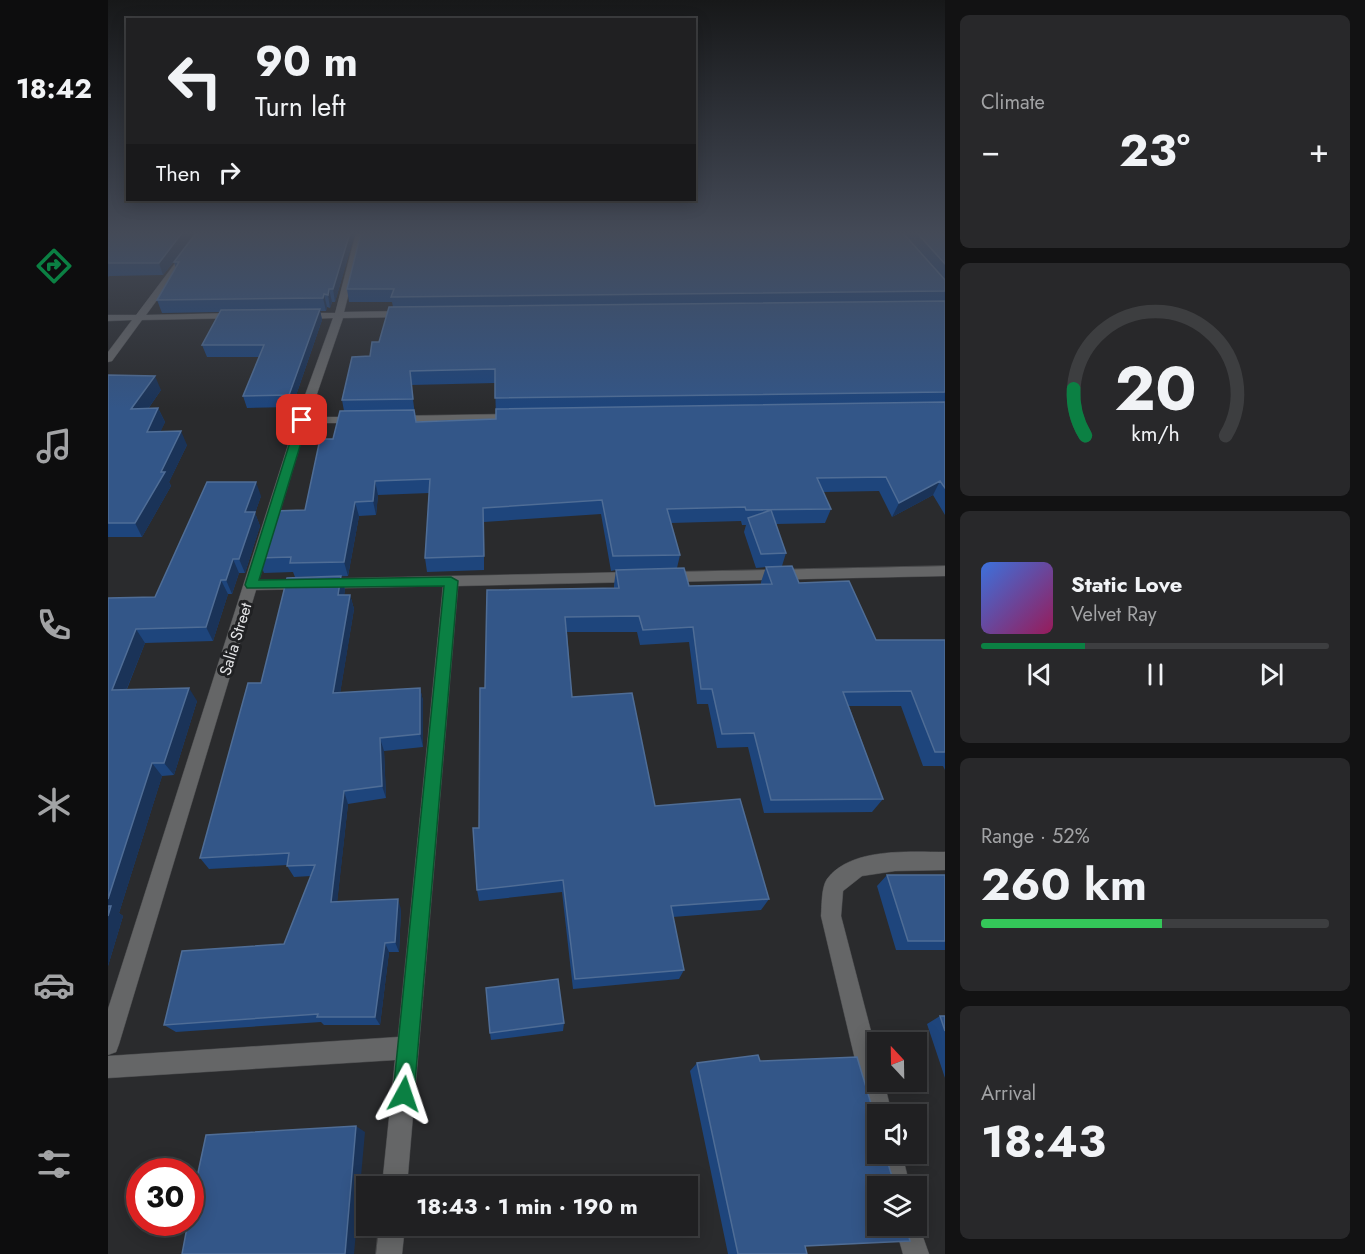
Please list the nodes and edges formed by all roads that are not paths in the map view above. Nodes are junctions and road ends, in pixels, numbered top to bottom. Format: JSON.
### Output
{"nodes":[{"id":1,"x":160,"y":292,"type":"edge"},
{"id":2,"x":345,"y":292,"type":"edge"},
{"id":3,"x":410,"y":314,"type":"edge"},
{"id":4,"x":339,"y":315,"type":"junction"},
{"id":5,"x":246,"y":316,"type":"edge"},
{"id":6,"x":292,"y":316,"type":"edge"},
{"id":7,"x":108,"y":318,"type":"edge"},
{"id":8,"x":141,"y":318,"type":"junction"},
{"id":9,"x":108,"y":359,"type":"edge"},
{"id":10,"x":525,"y":417,"type":"edge"},
{"id":11,"x":302,"y":420,"type":"junction"},
{"id":12,"x":945,"y":571,"type":"edge"},
{"id":13,"x":451,"y":581,"type":"junction"},
{"id":14,"x":252,"y":585,"type":"junction"},
{"id":15,"x":945,"y":861,"type":"edge"},
{"id":16,"x":108,"y":1044,"type":"edge"},
{"id":17,"x":408,"y":1048,"type":"junction"},
{"id":18,"x":108,"y":1067,"type":"edge"},
{"id":19,"x":878,"y":1104,"type":"edge"},
{"id":20,"x":396,"y":1176,"type":"edge"},
{"id":21,"x":391,"y":1236,"type":"edge"},
{"id":22,"x":912,"y":1236,"type":"edge"},
{"id":23,"x":389,"y":1254,"type":"edge"},
{"id":24,"x":916,"y":1254,"type":"edge"}],
"edges":[{"from":1,"to":8,"type":"street"},
{"from":2,"to":4,"type":"street","name":"Salia Street"},
{"from":3,"to":4,"type":"street"},
{"from":4,"to":6,"type":"street"},
{"from":4,"to":11,"type":"street","name":"Salia Street"},
{"from":5,"to":8,"type":"street"},
{"from":7,"to":8,"type":"street"},
{"from":8,"to":9,"type":"street"},
{"from":10,"to":11,"type":"street"},
{"from":11,"to":14,"type":"street","name":"Salia Street"},
{"from":12,"to":13,"type":"street"},
{"from":13,"to":14,"type":"street"},
{"from":13,"to":17,"type":"street"},
{"from":14,"to":16,"type":"street","name":"Salia Street"},
{"from":15,"to":19,"type":"street"},
{"from":17,"to":18,"type":"street"},
{"from":17,"to":20,"type":"street"},
{"from":21,"to":23,"type":"street"},
{"from":22,"to":24,"type":"street"}]}
